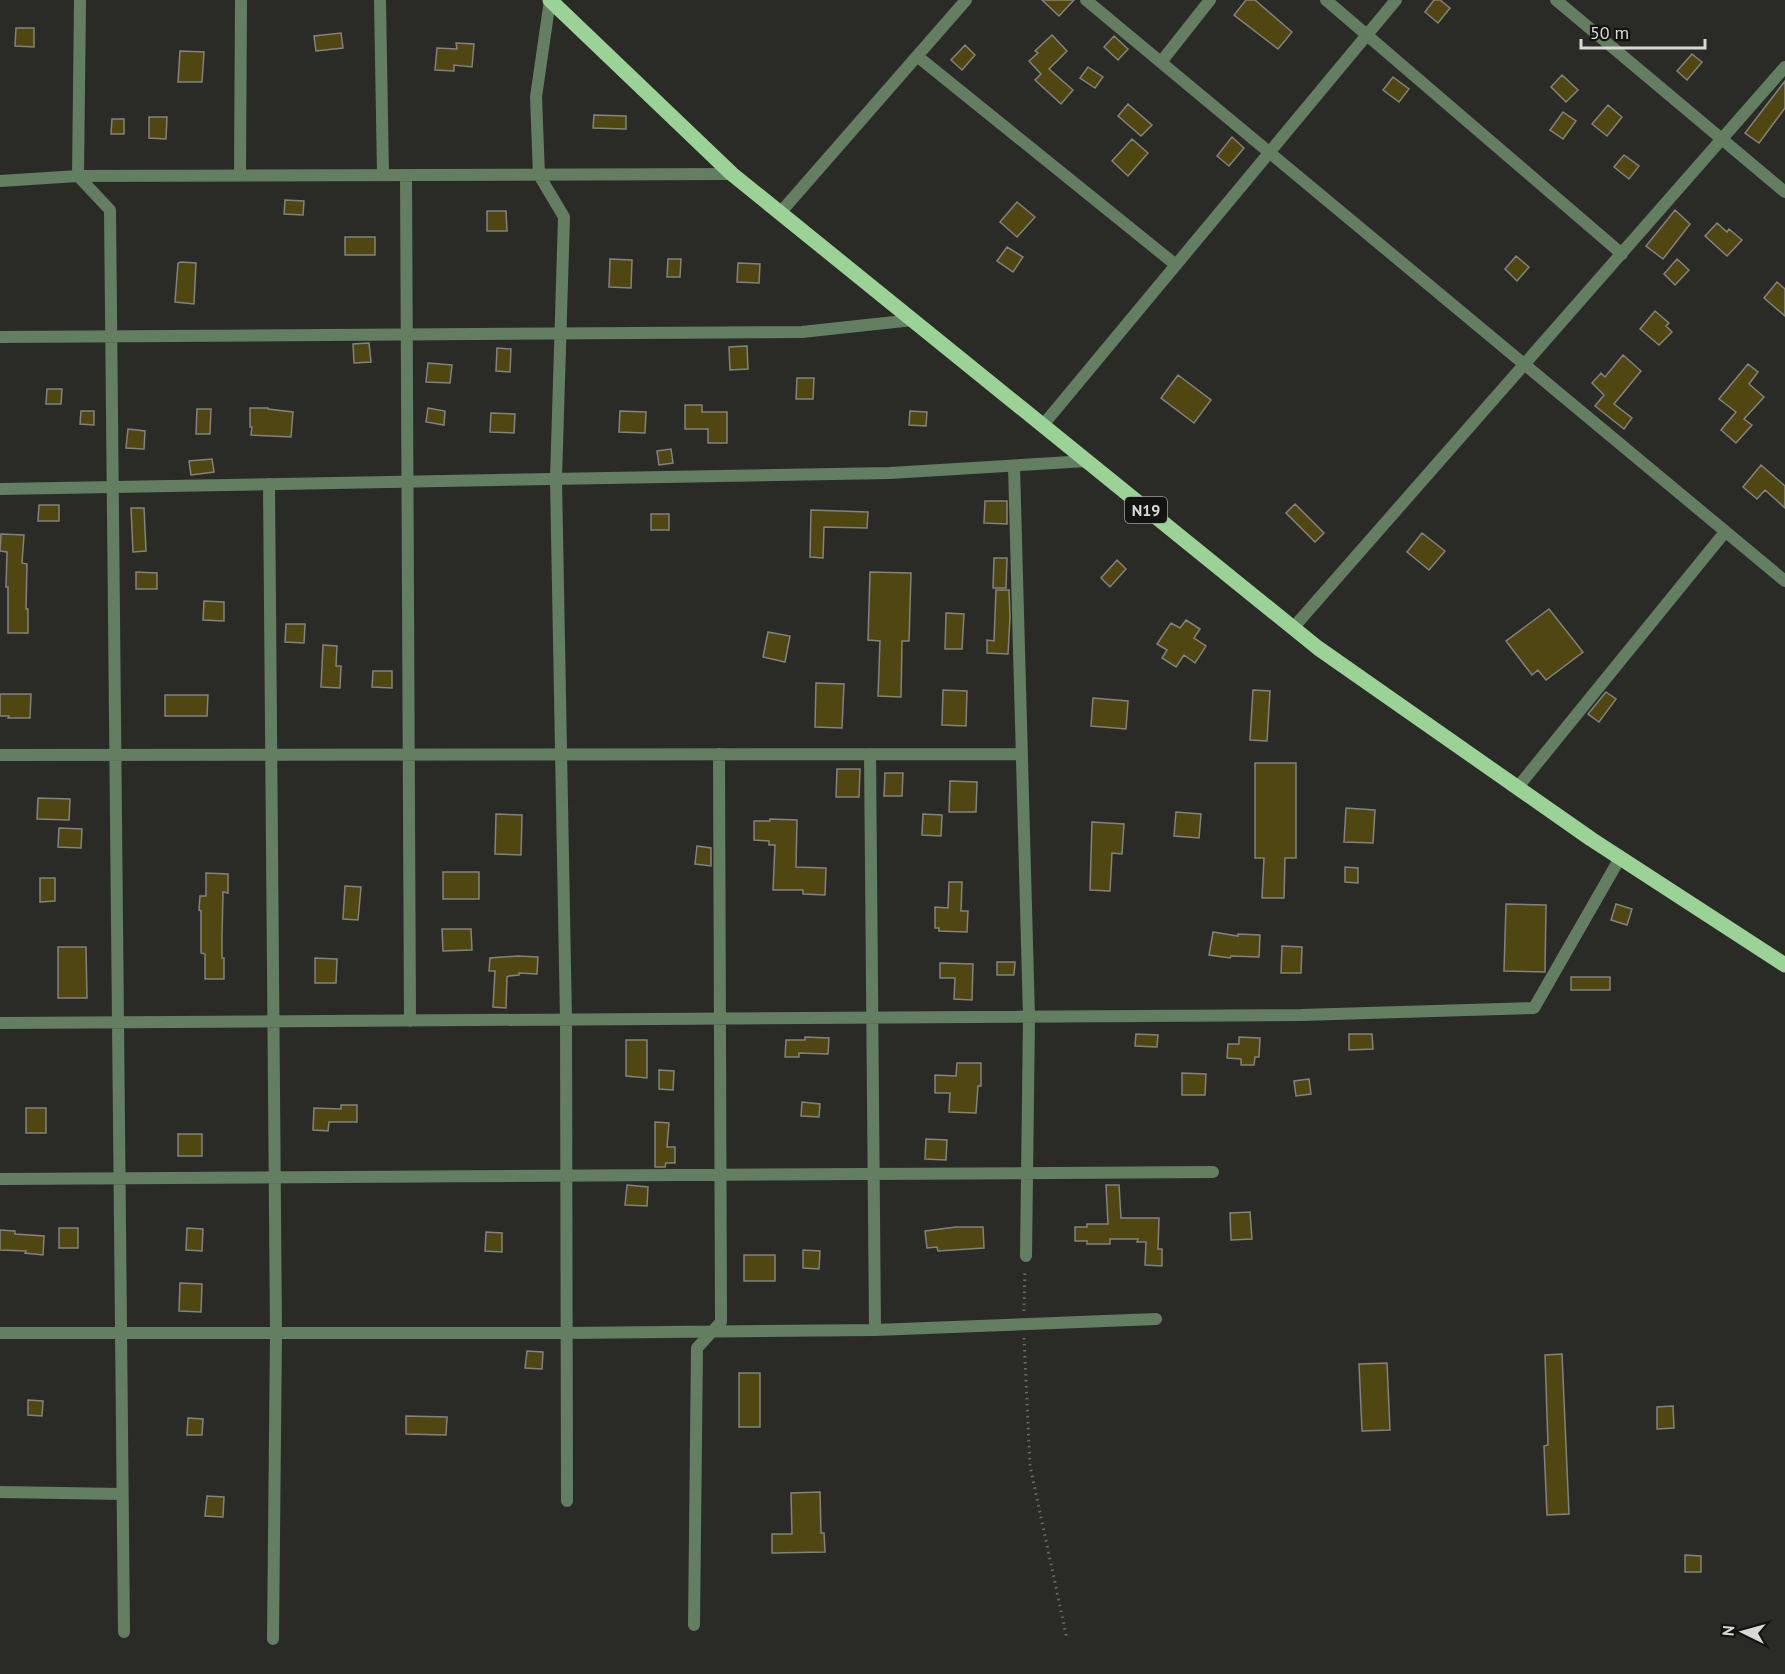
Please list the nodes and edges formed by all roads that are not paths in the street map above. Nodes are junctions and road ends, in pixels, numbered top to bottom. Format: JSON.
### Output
{"nodes":[{"id":1,"x":80,"y":0,"type":"edge"},
{"id":2,"x":241,"y":0,"type":"edge"},
{"id":3,"x":380,"y":0,"type":"edge"},
{"id":4,"x":550,"y":0,"type":"edge"},
{"id":5,"x":966,"y":0,"type":"edge"},
{"id":6,"x":1086,"y":0,"type":"edge"},
{"id":7,"x":1210,"y":0,"type":"edge"},
{"id":8,"x":1326,"y":0,"type":"edge"},
{"id":9,"x":1396,"y":0,"type":"edge"},
{"id":10,"x":1556,"y":0,"type":"edge"},
{"id":11,"x":1367,"y":35,"type":"junction"},
{"id":12,"x":917,"y":56,"type":"junction"},
{"id":13,"x":1161,"y":62,"type":"junction"},
{"id":14,"x":1785,"y":67,"type":"edge"},
{"id":15,"x":1722,"y":139,"type":"junction"},
{"id":16,"x":1269,"y":152,"type":"junction"},
{"id":17,"x":732,"y":174,"type":"junction"},
{"id":18,"x":240,"y":175,"type":"junction"},
{"id":19,"x":383,"y":175,"type":"junction"},
{"id":20,"x":406,"y":175,"type":"junction"},
{"id":21,"x":539,"y":175,"type":"junction"},
{"id":22,"x":78,"y":176,"type":"junction"},
{"id":23,"x":0,"y":181,"type":"edge"},
{"id":24,"x":1785,"y":192,"type":"edge"},
{"id":25,"x":780,"y":213,"type":"junction"},
{"id":26,"x":1622,"y":254,"type":"junction"},
{"id":27,"x":1176,"y":265,"type":"junction"},
{"id":28,"x":913,"y":320,"type":"junction"},
{"id":29,"x":561,"y":334,"type":"junction"},
{"id":30,"x":407,"y":335,"type":"junction"},
{"id":31,"x":0,"y":337,"type":"edge"},
{"id":32,"x":111,"y":337,"type":"junction"},
{"id":33,"x":1524,"y":365,"type":"junction"},
{"id":34,"x":1042,"y":425,"type":"junction"},
{"id":35,"x":1087,"y":461,"type":"junction"},
{"id":36,"x":1014,"y":465,"type":"junction"},
{"id":37,"x":556,"y":479,"type":"junction"},
{"id":38,"x":408,"y":481,"type":"junction"},
{"id":39,"x":269,"y":484,"type":"junction"},
{"id":40,"x":112,"y":487,"type":"junction"},
{"id":41,"x":0,"y":489,"type":"edge"},
{"id":42,"x":1725,"y":531,"type":"junction"},
{"id":43,"x":1785,"y":582,"type":"edge"},
{"id":44,"x":1293,"y":628,"type":"junction"},
{"id":45,"x":115,"y":754,"type":"junction"},
{"id":46,"x":271,"y":754,"type":"junction"},
{"id":47,"x":409,"y":754,"type":"junction"},
{"id":48,"x":561,"y":754,"type":"junction"},
{"id":49,"x":719,"y":754,"type":"junction"},
{"id":50,"x":870,"y":754,"type":"junction"},
{"id":51,"x":1022,"y":754,"type":"junction"},
{"id":52,"x":0,"y":755,"type":"edge"},
{"id":53,"x":1517,"y":788,"type":"junction"},
{"id":54,"x":1620,"y":858,"type":"junction"},
{"id":55,"x":1785,"y":965,"type":"edge"},
{"id":56,"x":1029,"y":1017,"type":"junction"},
{"id":57,"x":872,"y":1018,"type":"junction"},
{"id":58,"x":720,"y":1019,"type":"junction"},
{"id":59,"x":566,"y":1020,"type":"junction"},
{"id":60,"x":410,"y":1021,"type":"junction"},
{"id":61,"x":274,"y":1022,"type":"junction"},
{"id":62,"x":0,"y":1023,"type":"edge"},
{"id":63,"x":118,"y":1023,"type":"junction"},
{"id":64,"x":1213,"y":1172,"type":"dead end"},
{"id":65,"x":1027,"y":1173,"type":"junction"},
{"id":66,"x":874,"y":1174,"type":"junction"},
{"id":67,"x":720,"y":1175,"type":"junction"},
{"id":68,"x":566,"y":1176,"type":"junction"},
{"id":69,"x":275,"y":1178,"type":"junction"},
{"id":70,"x":0,"y":1179,"type":"edge"},
{"id":71,"x":119,"y":1179,"type":"junction"},
{"id":72,"x":1026,"y":1256,"type":"road end"},
{"id":73,"x":1156,"y":1319,"type":"dead end"},
{"id":74,"x":875,"y":1330,"type":"junction"},
{"id":75,"x":712,"y":1331,"type":"junction"},
{"id":76,"x":0,"y":1333,"type":"edge"},
{"id":77,"x":121,"y":1333,"type":"junction"},
{"id":78,"x":276,"y":1333,"type":"junction"},
{"id":79,"x":567,"y":1333,"type":"junction"},
{"id":80,"x":0,"y":1492,"type":"edge"},
{"id":81,"x":122,"y":1494,"type":"junction"},
{"id":82,"x":567,"y":1501,"type":"dead end"},
{"id":83,"x":694,"y":1625,"type":"dead end"},
{"id":84,"x":124,"y":1632,"type":"dead end"},
{"id":85,"x":273,"y":1639,"type":"dead end"}],
"edges":[{"from":1,"to":22,"type":"street"},
{"from":2,"to":18,"type":"street"},
{"from":3,"to":19,"type":"street"},
{"from":4,"to":17,"type":"main road","number":"N19"},
{"from":4,"to":21,"type":"street"},
{"from":5,"to":12,"type":"street"},
{"from":6,"to":13,"type":"street"},
{"from":7,"to":13,"type":"street"},
{"from":8,"to":11,"type":"street"},
{"from":9,"to":11,"type":"street"},
{"from":10,"to":15,"type":"street"},
{"from":11,"to":16,"type":"street"},
{"from":11,"to":26,"type":"street"},
{"from":12,"to":25,"type":"street"},
{"from":12,"to":27,"type":"street"},
{"from":13,"to":16,"type":"street"},
{"from":14,"to":15,"type":"street"},
{"from":15,"to":24,"type":"street"},
{"from":15,"to":26,"type":"street"},
{"from":16,"to":27,"type":"street"},
{"from":16,"to":33,"type":"street"},
{"from":17,"to":21,"type":"street"},
{"from":17,"to":25,"type":"main road","number":"N19"},
{"from":18,"to":19,"type":"street"},
{"from":18,"to":22,"type":"street"},
{"from":19,"to":20,"type":"street"},
{"from":20,"to":21,"type":"street"},
{"from":20,"to":30,"type":"street"},
{"from":21,"to":29,"type":"street"},
{"from":22,"to":23,"type":"street"},
{"from":22,"to":32,"type":"street"},
{"from":25,"to":28,"type":"main road","number":"N19"},
{"from":26,"to":33,"type":"street"},
{"from":27,"to":34,"type":"street"},
{"from":28,"to":29,"type":"street"},
{"from":28,"to":34,"type":"main road","number":"N19"},
{"from":29,"to":30,"type":"street"},
{"from":29,"to":37,"type":"street"},
{"from":30,"to":32,"type":"street"},
{"from":30,"to":38,"type":"street"},
{"from":31,"to":32,"type":"street"},
{"from":32,"to":40,"type":"street"},
{"from":33,"to":42,"type":"street"},
{"from":33,"to":44,"type":"street"},
{"from":34,"to":35,"type":"main road","number":"N19"},
{"from":35,"to":36,"type":"street"},
{"from":35,"to":44,"type":"main road","number":"N19"},
{"from":36,"to":37,"type":"street"},
{"from":36,"to":51,"type":"street"},
{"from":37,"to":38,"type":"street"},
{"from":37,"to":48,"type":"street"},
{"from":38,"to":39,"type":"street"},
{"from":38,"to":47,"type":"street"},
{"from":39,"to":40,"type":"street"},
{"from":39,"to":46,"type":"street"},
{"from":40,"to":41,"type":"street"},
{"from":40,"to":45,"type":"street"},
{"from":42,"to":43,"type":"street"},
{"from":42,"to":53,"type":"street"},
{"from":44,"to":53,"type":"main road","number":"N19"},
{"from":45,"to":46,"type":"street"},
{"from":45,"to":52,"type":"street"},
{"from":45,"to":63,"type":"street"},
{"from":46,"to":47,"type":"street"},
{"from":46,"to":61,"type":"street"},
{"from":47,"to":48,"type":"street"},
{"from":47,"to":60,"type":"street"},
{"from":48,"to":49,"type":"street"},
{"from":48,"to":59,"type":"street"},
{"from":49,"to":50,"type":"street"},
{"from":49,"to":58,"type":"street"},
{"from":50,"to":51,"type":"street"},
{"from":50,"to":57,"type":"street"},
{"from":51,"to":56,"type":"street"},
{"from":53,"to":54,"type":"main road","number":"N19"},
{"from":54,"to":55,"type":"main road","number":"N19"},
{"from":54,"to":56,"type":"street"},
{"from":56,"to":57,"type":"street"},
{"from":56,"to":65,"type":"street"},
{"from":57,"to":58,"type":"street"},
{"from":57,"to":66,"type":"street"},
{"from":58,"to":59,"type":"street"},
{"from":58,"to":67,"type":"street"},
{"from":59,"to":60,"type":"street"},
{"from":59,"to":68,"type":"street"},
{"from":60,"to":61,"type":"street"},
{"from":61,"to":63,"type":"street"},
{"from":61,"to":69,"type":"street"},
{"from":62,"to":63,"type":"street"},
{"from":63,"to":71,"type":"street"},
{"from":64,"to":65,"type":"street"},
{"from":65,"to":66,"type":"street"},
{"from":65,"to":72,"type":"street"},
{"from":66,"to":67,"type":"street"},
{"from":66,"to":74,"type":"street"},
{"from":67,"to":68,"type":"street"},
{"from":67,"to":75,"type":"street"},
{"from":68,"to":69,"type":"street"},
{"from":68,"to":79,"type":"street"},
{"from":69,"to":71,"type":"street"},
{"from":69,"to":78,"type":"street"},
{"from":70,"to":71,"type":"street"},
{"from":71,"to":77,"type":"street"},
{"from":73,"to":74,"type":"street"},
{"from":74,"to":75,"type":"street"},
{"from":75,"to":79,"type":"street"},
{"from":75,"to":83,"type":"street"},
{"from":76,"to":77,"type":"street"},
{"from":77,"to":78,"type":"street"},
{"from":77,"to":81,"type":"street"},
{"from":78,"to":79,"type":"street"},
{"from":78,"to":85,"type":"street"},
{"from":79,"to":82,"type":"street"},
{"from":80,"to":81,"type":"street"},
{"from":81,"to":84,"type":"street"}]}
